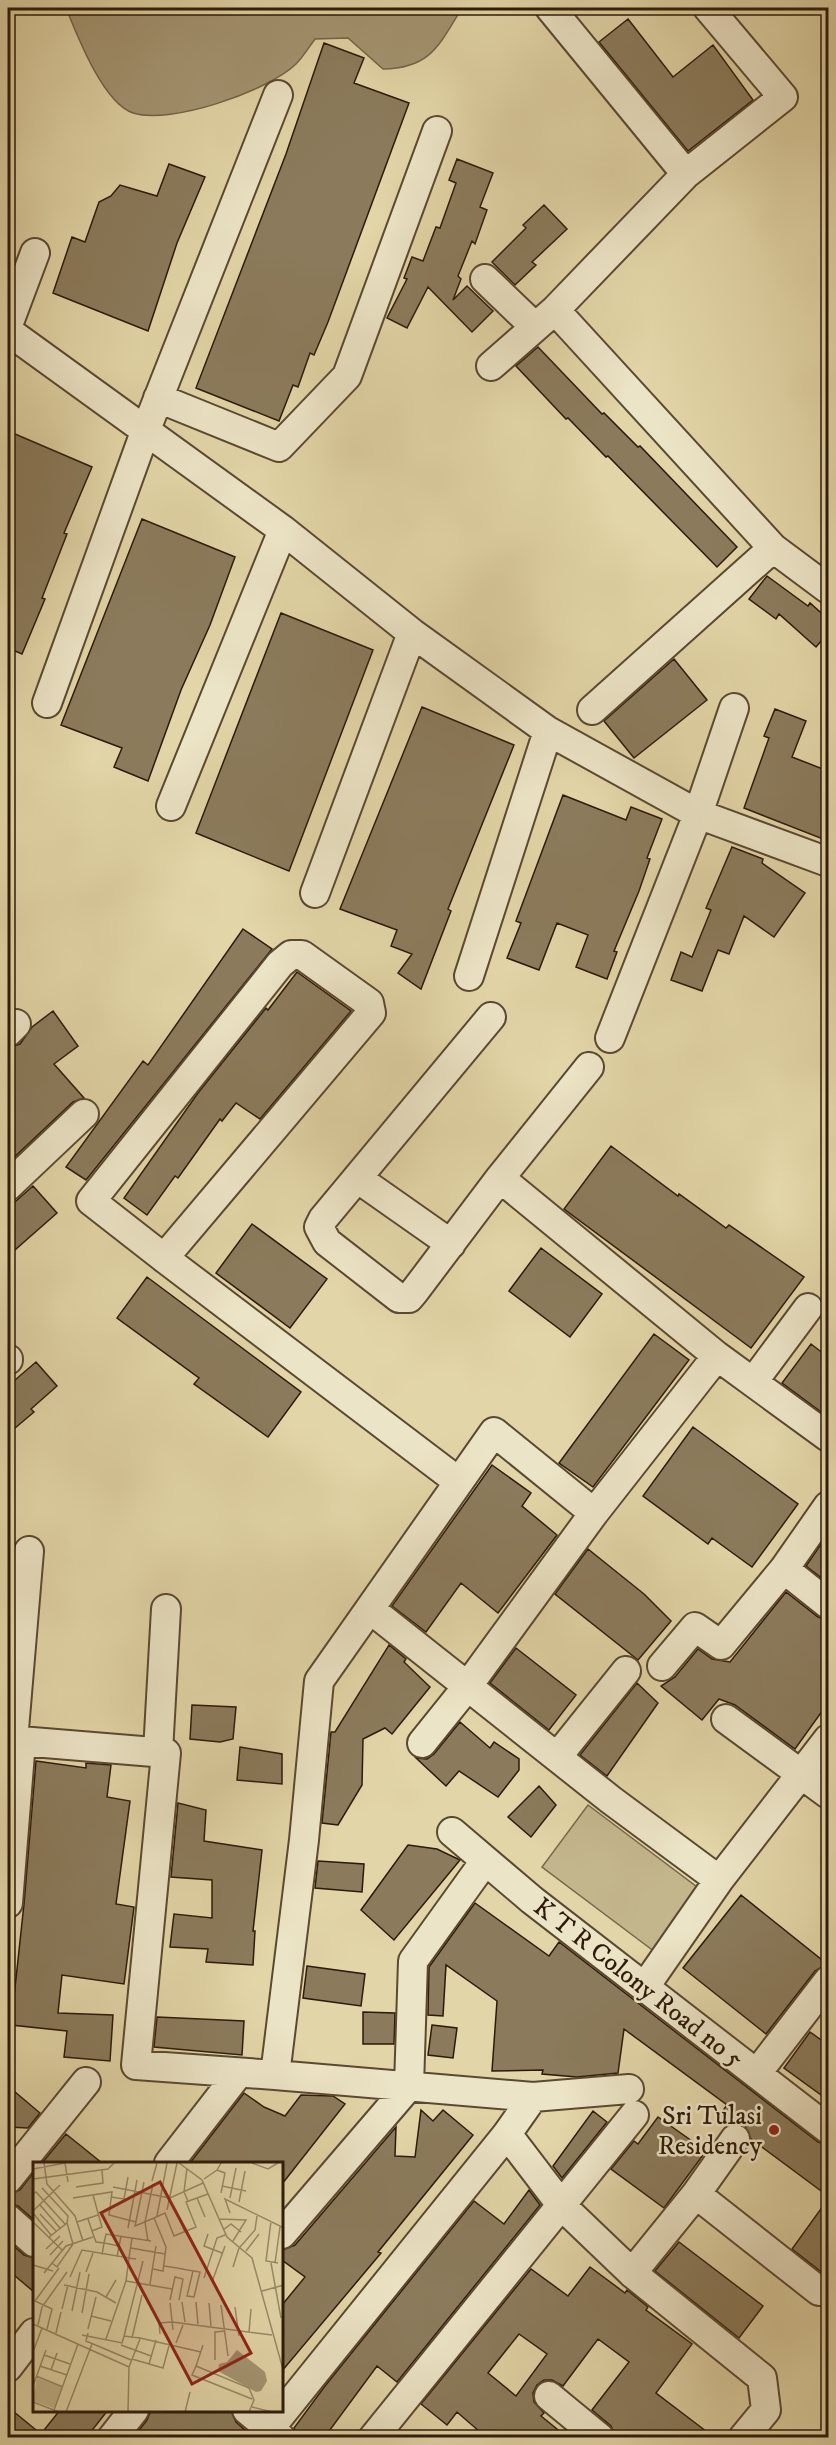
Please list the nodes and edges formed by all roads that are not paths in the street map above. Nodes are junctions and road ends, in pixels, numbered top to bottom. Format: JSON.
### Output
{"nodes":[{"id":1,"x":550,"y":8,"type":"edge"},
{"id":2,"x":708,"y":8,"type":"edge"},
{"id":3,"x":278,"y":95,"type":"dead end"},
{"id":4,"x":437,"y":131,"type":"dead end"},
{"id":5,"x":686,"y":174,"type":"junction"},
{"id":6,"x":35,"y":253,"type":"dead end"},
{"id":7,"x":485,"y":279,"type":"dead end"},
{"id":8,"x":545,"y":318,"type":"junction"},
{"id":9,"x":8,"y":325,"type":"edge"},
{"id":10,"x":8,"y":331,"type":"edge"},
{"id":11,"x":491,"y":366,"type":"dead end"},
{"id":12,"x":158,"y":398,"type":"junction"},
{"id":13,"x":145,"y":432,"type":"junction"},
{"id":14,"x":283,"y":530,"type":"junction"},
{"id":15,"x":773,"y":548,"type":"junction"},
{"id":16,"x":828,"y":589,"type":"edge"},
{"id":17,"x":412,"y":633,"type":"junction"},
{"id":18,"x":47,"y":703,"type":"dead end"},
{"id":19,"x":734,"y":708,"type":"dead end"},
{"id":20,"x":592,"y":710,"type":"dead end"},
{"id":21,"x":548,"y":731,"type":"junction"},
{"id":22,"x":171,"y":806,"type":"dead end"},
{"id":23,"x":698,"y":814,"type":"junction"},
{"id":24,"x":828,"y":862,"type":"edge"},
{"id":25,"x":315,"y":893,"type":"dead end"},
{"id":26,"x":469,"y":976,"type":"dead end"},
{"id":27,"x":491,"y":1017,"type":"dead end"},
{"id":28,"x":610,"y":1038,"type":"dead end"},
{"id":29,"x":589,"y":1067,"type":"dead end"},
{"id":30,"x":84,"y":1114,"type":"dead end"},
{"id":31,"x":357,"y":1178,"type":"junction"},
{"id":32,"x":500,"y":1178,"type":"junction"},
{"id":33,"x":8,"y":1186,"type":"edge"},
{"id":34,"x":451,"y":1244,"type":"junction"},
{"id":35,"x":164,"y":1258,"type":"junction"},
{"id":36,"x":808,"y":1308,"type":"dead end"},
{"id":37,"x":717,"y":1356,"type":"junction"},
{"id":38,"x":753,"y":1382,"type":"junction"},
{"id":39,"x":828,"y":1437,"type":"edge"},
{"id":40,"x":459,"y":1482,"type":"junction"},
{"id":41,"x":828,"y":1506,"type":"edge"},
{"id":42,"x":594,"y":1513,"type":"junction"},
{"id":43,"x":29,"y":1551,"type":"dead end"},
{"id":44,"x":784,"y":1569,"type":"junction"},
{"id":45,"x":828,"y":1604,"type":"edge"},
{"id":46,"x":166,"y":1609,"type":"dead end"},
{"id":47,"x":370,"y":1609,"type":"junction"},
{"id":48,"x":662,"y":1666,"type":"dead end"},
{"id":49,"x":626,"y":1671,"type":"dead end"},
{"id":50,"x":467,"y":1687,"type":"junction"},
{"id":51,"x":726,"y":1719,"type":"dead end"},
{"id":52,"x":828,"y":1739,"type":"edge"},
{"id":53,"x":14,"y":1741,"type":"edge"},
{"id":54,"x":422,"y":1743,"type":"dead end"},
{"id":55,"x":158,"y":1752,"type":"junction"},
{"id":56,"x":557,"y":1757,"type":"junction"},
{"id":57,"x":801,"y":1774,"type":"junction"},
{"id":58,"x":828,"y":1794,"type":"edge"},
{"id":59,"x":452,"y":1832,"type":"dead end"},
{"id":60,"x":485,"y":1861,"type":"junction"},
{"id":61,"x":719,"y":1880,"type":"junction"},
{"id":62,"x":8,"y":1903,"type":"edge"},
{"id":63,"x":828,"y":1981,"type":"edge"},
{"id":64,"x":646,"y":1985,"type":"junction"},
{"id":65,"x":758,"y":2073,"type":"junction"},
{"id":66,"x":238,"y":2074,"type":"junction"},
{"id":67,"x":275,"y":2075,"type":"junction"},
{"id":68,"x":86,"y":2082,"type":"dead end"},
{"id":69,"x":409,"y":2086,"type":"junction"},
{"id":70,"x":533,"y":2097,"type":"junction"},
{"id":71,"x":828,"y":2128,"type":"edge"},
{"id":72,"x":507,"y":2134,"type":"junction"},
{"id":73,"x":735,"y":2139,"type":"dead end"},
{"id":74,"x":170,"y":2162,"type":"edge"},
{"id":75,"x":8,"y":2180,"type":"edge"},
{"id":76,"x":696,"y":2194,"type":"junction"},
{"id":77,"x":562,"y":2206,"type":"junction"},
{"id":78,"x":8,"y":2219,"type":"edge"},
{"id":79,"x":284,"y":2232,"type":"edge"},
{"id":80,"x":33,"y":2241,"type":"edge"},
{"id":81,"x":632,"y":2273,"type":"junction"},
{"id":82,"x":819,"y":2291,"type":"dead end"},
{"id":83,"x":33,"y":2335,"type":"edge"},
{"id":84,"x":8,"y":2367,"type":"edge"},
{"id":85,"x":549,"y":2396,"type":"dead end"},
{"id":86,"x":132,"y":2412,"type":"edge"},
{"id":87,"x":249,"y":2412,"type":"edge"},
{"id":88,"x":271,"y":2434,"type":"edge"},
{"id":89,"x":112,"y":2438,"type":"edge"},
{"id":90,"x":373,"y":2438,"type":"edge"},
{"id":91,"x":600,"y":2438,"type":"edge"},
{"id":92,"x":743,"y":2438,"type":"edge"}],
"edges":[{"from":1,"to":5,"type":"street"},
{"from":2,"to":5,"type":"street"},
{"from":3,"to":12,"type":"street"},
{"from":4,"to":12,"type":"street"},
{"from":5,"to":8,"type":"street"},
{"from":6,"to":9,"type":"street"},
{"from":7,"to":8,"type":"street"},
{"from":8,"to":11,"type":"street"},
{"from":8,"to":15,"type":"street"},
{"from":10,"to":13,"type":"street"},
{"from":12,"to":13,"type":"street"},
{"from":13,"to":14,"type":"street"},
{"from":13,"to":18,"type":"street"},
{"from":14,"to":17,"type":"street"},
{"from":14,"to":22,"type":"street"},
{"from":15,"to":16,"type":"street"},
{"from":15,"to":20,"type":"street"},
{"from":17,"to":21,"type":"street"},
{"from":17,"to":25,"type":"street"},
{"from":19,"to":23,"type":"street"},
{"from":21,"to":23,"type":"street"},
{"from":21,"to":26,"type":"street"},
{"from":23,"to":24,"type":"street"},
{"from":23,"to":28,"type":"street"},
{"from":27,"to":31,"type":"street"},
{"from":29,"to":32,"type":"street"},
{"from":30,"to":33,"type":"street"},
{"from":31,"to":34,"type":"street"},
{"from":31,"to":34,"type":"street"},
{"from":32,"to":34,"type":"street"},
{"from":32,"to":37,"type":"street"},
{"from":35,"to":35,"type":"street"},
{"from":35,"to":40,"type":"street"},
{"from":36,"to":38,"type":"street"},
{"from":37,"to":38,"type":"street"},
{"from":37,"to":42,"type":"street"},
{"from":38,"to":39,"type":"street"},
{"from":40,"to":42,"type":"street"},
{"from":40,"to":47,"type":"street"},
{"from":41,"to":44,"type":"street"},
{"from":42,"to":50,"type":"street"},
{"from":43,"to":53,"type":"street"},
{"from":44,"to":45,"type":"street"},
{"from":44,"to":48,"type":"street"},
{"from":46,"to":55,"type":"street"},
{"from":47,"to":50,"type":"street"},
{"from":47,"to":67,"type":"street"},
{"from":49,"to":56,"type":"street"},
{"from":50,"to":54,"type":"street"},
{"from":50,"to":56,"type":"street"},
{"from":51,"to":57,"type":"street"},
{"from":52,"to":57,"type":"street"},
{"from":53,"to":55,"type":"street"},
{"from":53,"to":62,"type":"street"},
{"from":55,"to":66,"type":"street"},
{"from":56,"to":61,"type":"street"},
{"from":57,"to":58,"type":"street"},
{"from":57,"to":61,"type":"street"},
{"from":59,"to":60,"type":"street","name":"K T R Colony Road no 5"},
{"from":60,"to":64,"type":"street","name":"K T R Colony Road no 5"},
{"from":60,"to":69,"type":"street"},
{"from":61,"to":64,"type":"street"},
{"from":63,"to":65,"type":"street"},
{"from":64,"to":65,"type":"street","name":"K T R Colony Road no 5"},
{"from":65,"to":71,"type":"street","name":"K T R Colony Road no 5"},
{"from":66,"to":67,"type":"street"},
{"from":66,"to":74,"type":"street"},
{"from":67,"to":69,"type":"street"},
{"from":68,"to":75,"type":"street"},
{"from":69,"to":70,"type":"street"},
{"from":69,"to":79,"type":"street"},
{"from":70,"to":72,"type":"street"},
{"from":70,"to":77,"type":"street"},
{"from":72,"to":77,"type":"street"},
{"from":72,"to":88,"type":"street"},
{"from":73,"to":76,"type":"street"},
{"from":76,"to":81,"type":"street"},
{"from":76,"to":82,"type":"street"},
{"from":77,"to":81,"type":"street"},
{"from":77,"to":90,"type":"street"},
{"from":78,"to":80,"type":"street"},
{"from":81,"to":92,"type":"street"},
{"from":83,"to":84,"type":"street"},
{"from":85,"to":91,"type":"street"},
{"from":86,"to":89,"type":"street"},
{"from":87,"to":88,"type":"street"}]}
